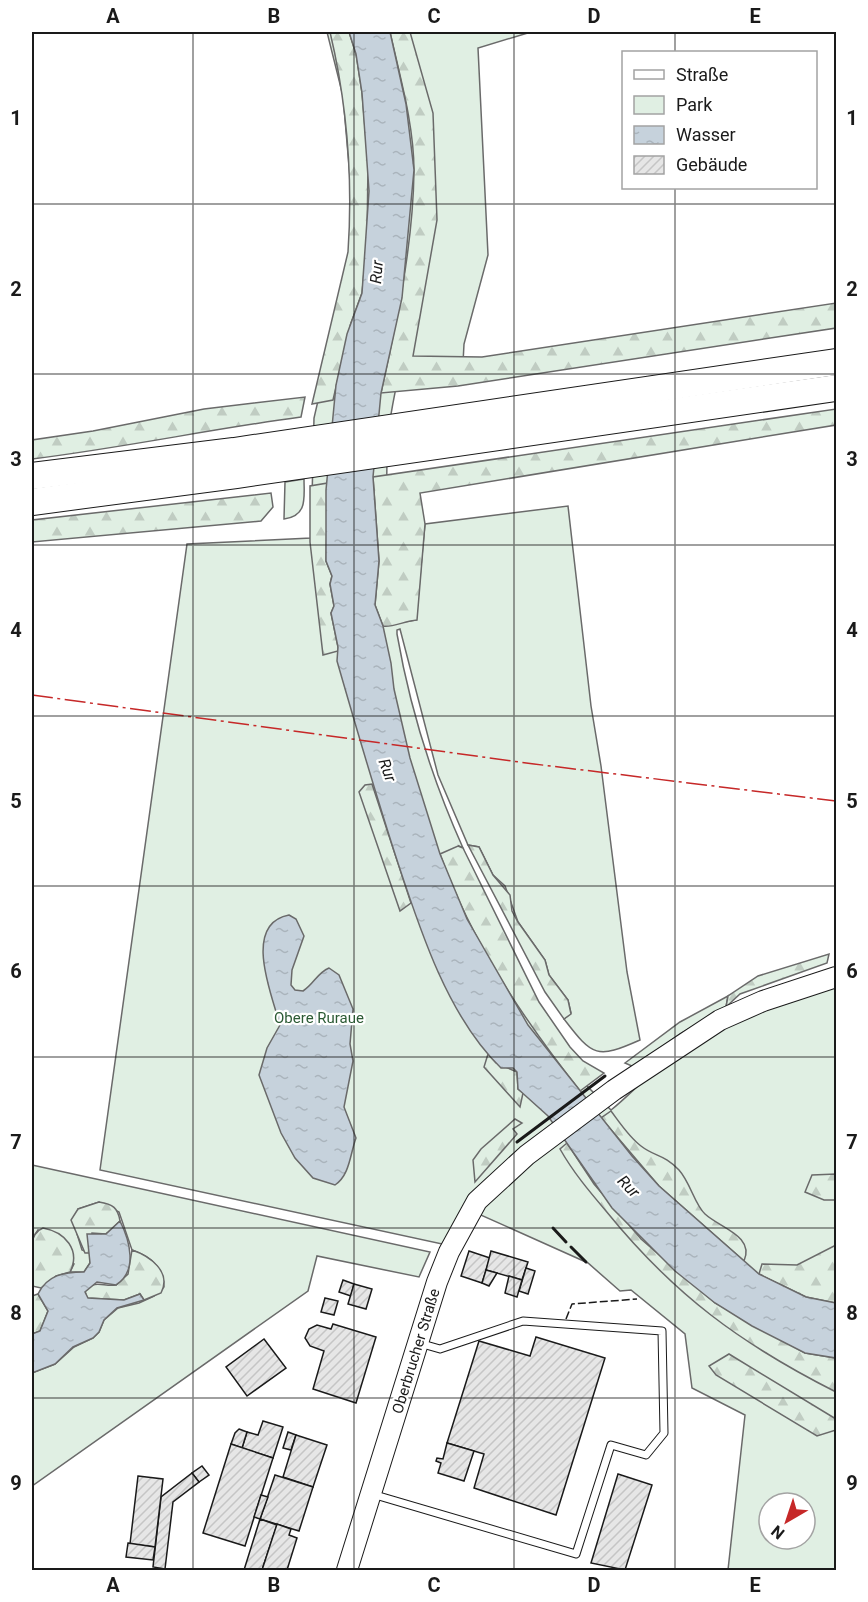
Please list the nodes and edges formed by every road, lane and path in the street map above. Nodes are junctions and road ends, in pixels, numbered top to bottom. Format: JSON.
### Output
{"nodes":[{"id":1,"x":837,"y":362,"type":"edge"},
{"id":2,"x":837,"y":388,"type":"edge"},
{"id":3,"x":468,"y":429,"type":"junction"},
{"id":4,"x":235,"y":463,"type":"junction"},
{"id":5,"x":32,"y":476,"type":"edge"},
{"id":6,"x":32,"y":502,"type":"edge"},
{"id":7,"x":837,"y":977,"type":"edge"},
{"id":8,"x":419,"y":1343,"type":"junction"},
{"id":9,"x":372,"y":1494,"type":"junction"},
{"id":10,"x":347,"y":1570,"type":"edge"}],
"edges":[{"from":1,"to":3,"type":"highway"},
{"from":2,"to":3,"type":"highway"},
{"from":3,"to":4,"type":"highway"},
{"from":4,"to":5,"type":"highway"},
{"from":4,"to":6,"type":"highway"},
{"from":7,"to":8,"type":"main road","name":"Oberbrucher Straße"},
{"from":8,"to":9,"type":"main road","name":"Oberbrucher Straße"},
{"from":8,"to":9,"type":"lane"},
{"from":9,"to":10,"type":"main road","name":"Oberbrucher Straße"}]}
